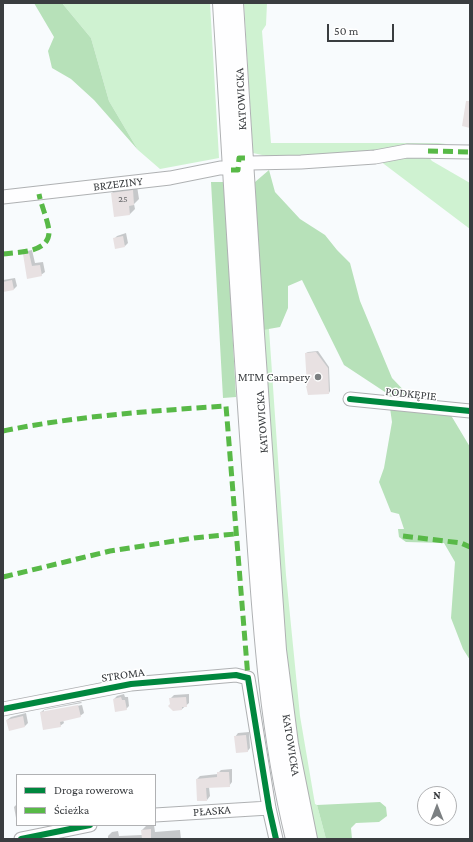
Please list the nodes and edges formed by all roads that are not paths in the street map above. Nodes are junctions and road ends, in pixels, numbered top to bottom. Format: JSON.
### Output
{"nodes":[{"id":1,"x":220,"y":3,"type":"edge"},
{"id":2,"x":236,"y":3,"type":"edge"},
{"id":3,"x":470,"y":152,"type":"edge"},
{"id":4,"x":245,"y":158,"type":"junction"},
{"id":5,"x":231,"y":170,"type":"junction"},
{"id":6,"x":3,"y":197,"type":"edge"},
{"id":7,"x":350,"y":398,"type":"dead end"},
{"id":8,"x":470,"y":411,"type":"edge"},
{"id":9,"x":3,"y":709,"type":"edge"},
{"id":10,"x":269,"y":808,"type":"junction"},
{"id":11,"x":156,"y":815,"type":"edge"},
{"id":12,"x":85,"y":826,"type":"edge"},
{"id":13,"x":21,"y":839,"type":"edge"},
{"id":14,"x":276,"y":839,"type":"edge"},
{"id":15,"x":294,"y":839,"type":"edge"},
{"id":16,"x":309,"y":839,"type":"edge"}],
"edges":[{"from":1,"to":5,"type":"main road","name":"KATOWICKA"},
{"from":2,"to":4,"type":"main road","name":"KATOWICKA"},
{"from":3,"to":4,"type":"street"},
{"from":4,"to":16,"type":"main road","name":"KATOWICKA"},
{"from":5,"to":6,"type":"street","name":"BRZEZINY"},
{"from":5,"to":15,"type":"main road","name":"KATOWICKA"},
{"from":7,"to":8,"type":"street","name":"PODKĘPIE"},
{"from":9,"to":10,"type":"street","name":"STROMA"},
{"from":10,"to":11,"type":"street","name":"PŁASKA"},
{"from":10,"to":14,"type":"street"},
{"from":12,"to":13,"type":"street"}]}
